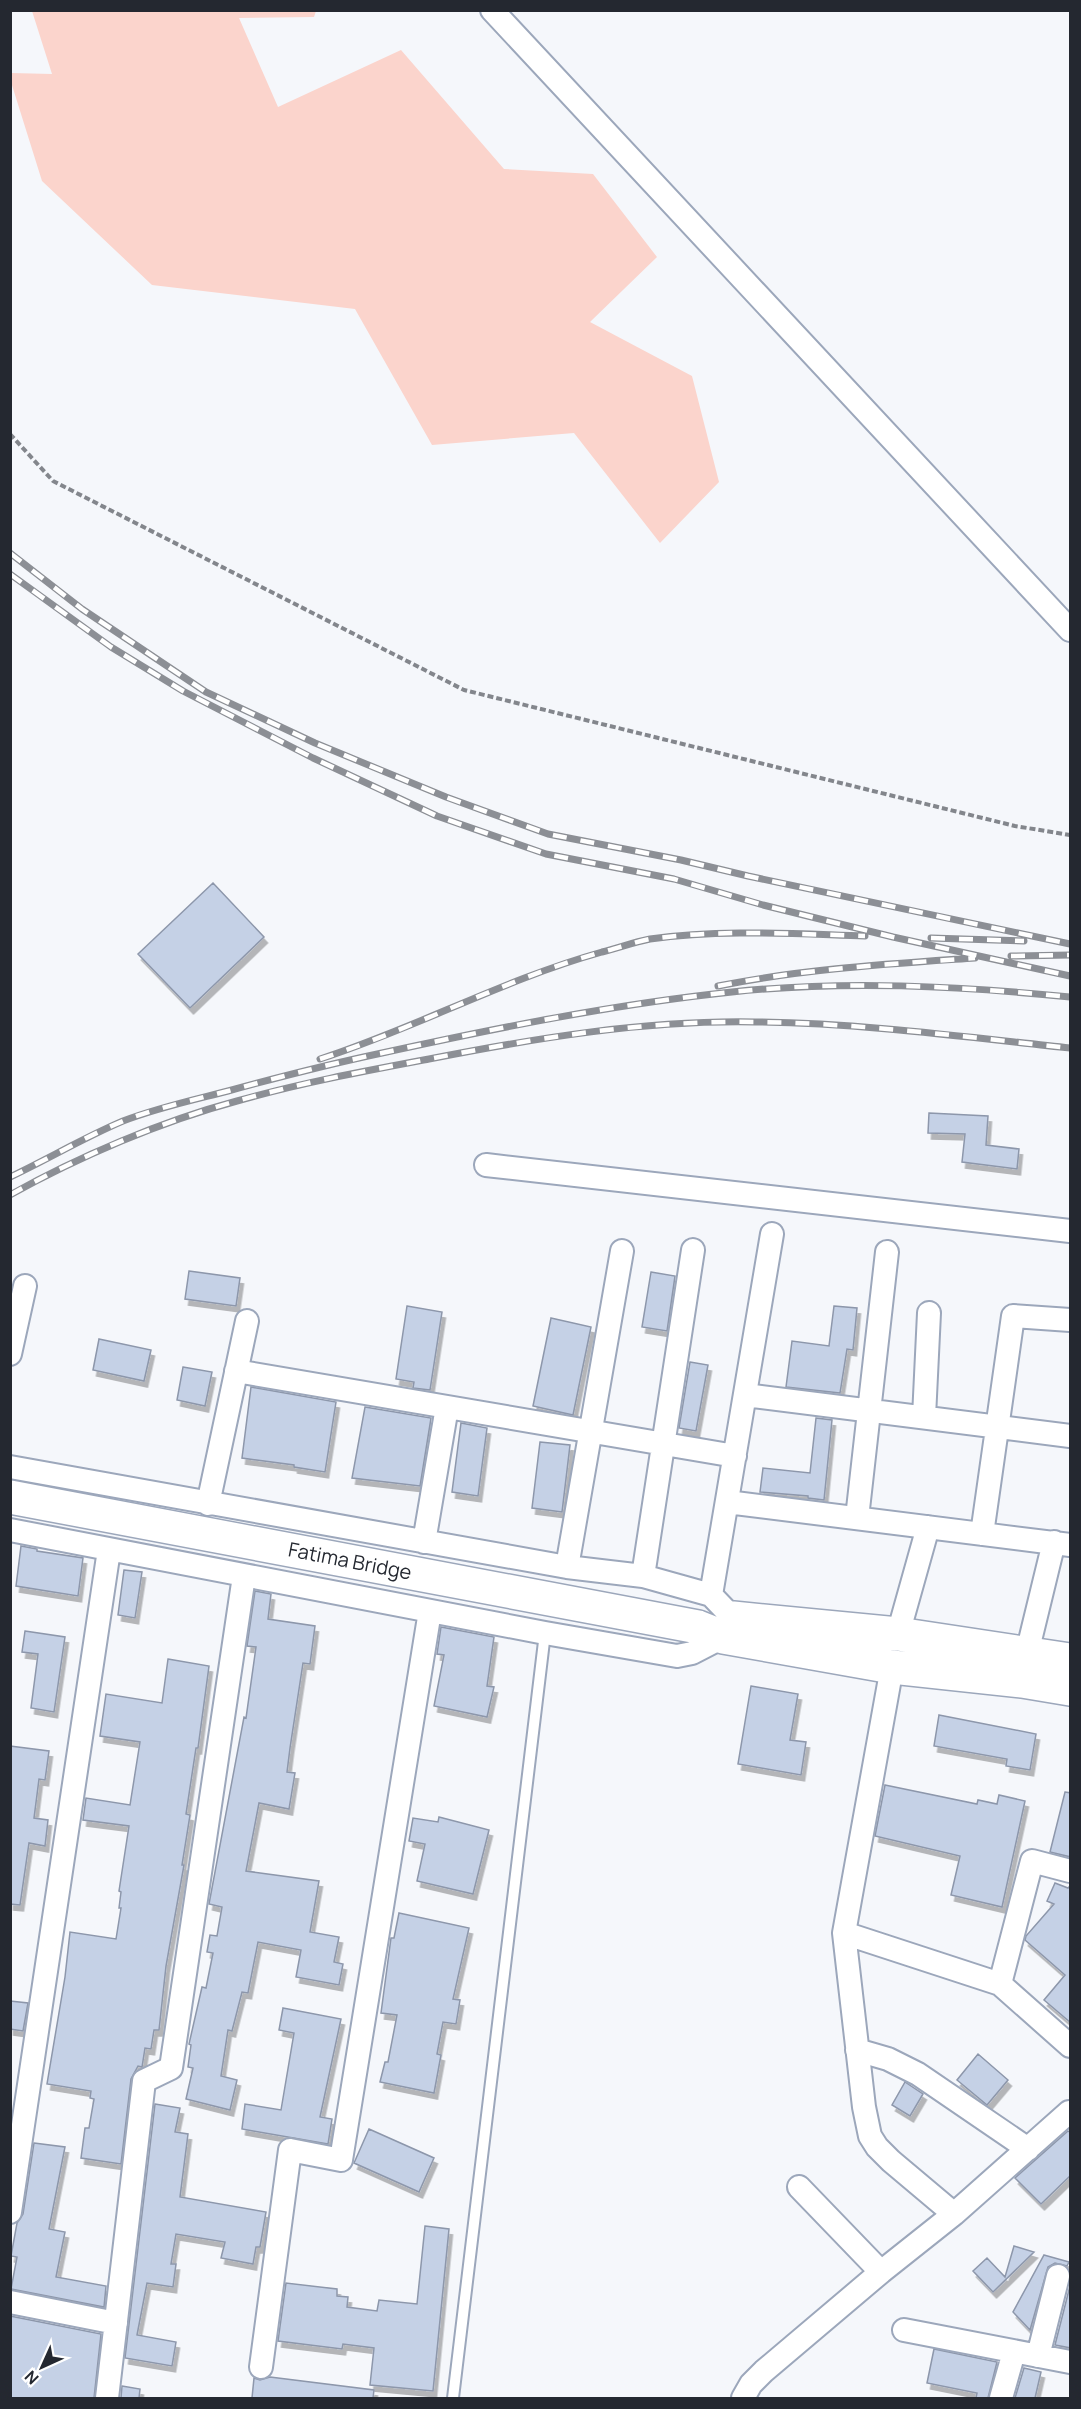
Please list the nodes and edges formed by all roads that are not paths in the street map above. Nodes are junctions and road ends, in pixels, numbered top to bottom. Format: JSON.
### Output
{"nodes":[{"id":1,"x":492,"y":10,"type":"edge"},
{"id":2,"x":1071,"y":630,"type":"edge"},
{"id":3,"x":486,"y":1165,"type":"dead end"},
{"id":4,"x":1071,"y":1231,"type":"edge"},
{"id":5,"x":772,"y":1234,"type":"dead end"},
{"id":6,"x":693,"y":1250,"type":"dead end"},
{"id":7,"x":622,"y":1251,"type":"dead end"},
{"id":8,"x":887,"y":1251,"type":"dead end"},
{"id":9,"x":25,"y":1286,"type":"dead end"},
{"id":10,"x":929,"y":1313,"type":"dead end"},
{"id":11,"x":1071,"y":1320,"type":"edge"},
{"id":12,"x":247,"y":1321,"type":"dead end"},
{"id":13,"x":10,"y":1354,"type":"edge"},
{"id":14,"x":236,"y":1371,"type":"junction"},
{"id":15,"x":745,"y":1395,"type":"junction"},
{"id":16,"x":447,"y":1407,"type":"junction"},
{"id":17,"x":869,"y":1410,"type":"junction"},
{"id":18,"x":924,"y":1418,"type":"junction"},
{"id":19,"x":998,"y":1427,"type":"junction"},
{"id":20,"x":591,"y":1431,"type":"junction"},
{"id":21,"x":1071,"y":1436,"type":"edge"},
{"id":22,"x":663,"y":1444,"type":"junction"},
{"id":23,"x":735,"y":1456,"type":"junction"},
{"id":24,"x":10,"y":1467,"type":"edge"},
{"id":25,"x":10,"y":1497,"type":"edge"},
{"id":26,"x":727,"y":1502,"type":"junction"},
{"id":27,"x":207,"y":1504,"type":"junction"},
{"id":28,"x":857,"y":1518,"type":"junction"},
{"id":29,"x":928,"y":1527,"type":"junction"},
{"id":30,"x":10,"y":1530,"type":"edge"},
{"id":31,"x":982,"y":1534,"type":"junction"},
{"id":32,"x":424,"y":1542,"type":"junction"},
{"id":33,"x":1062,"y":1544,"type":"edge"},
{"id":34,"x":109,"y":1550,"type":"junction"},
{"id":35,"x":567,"y":1567,"type":"junction"},
{"id":36,"x":244,"y":1575,"type":"junction"},
{"id":37,"x":643,"y":1576,"type":"junction"},
{"id":38,"x":430,"y":1611,"type":"junction"},
{"id":39,"x":711,"y":1621,"type":"junction"},
{"id":40,"x":545,"y":1634,"type":"junction"},
{"id":41,"x":898,"y":1634,"type":"junction"},
{"id":42,"x":1027,"y":1653,"type":"junction"},
{"id":43,"x":1071,"y":1660,"type":"edge"},
{"id":44,"x":892,"y":1667,"type":"junction"},
{"id":45,"x":1071,"y":1689,"type":"edge"},
{"id":46,"x":1071,"y":1871,"type":"edge"},
{"id":47,"x":844,"y":1933,"type":"junction"},
{"id":48,"x":999,"y":1984,"type":"junction"},
{"id":49,"x":1071,"y":2046,"type":"edge"},
{"id":50,"x":857,"y":2050,"type":"junction"},
{"id":51,"x":1070,"y":2112,"type":"edge"},
{"id":52,"x":1028,"y":2149,"type":"junction"},
{"id":53,"x":799,"y":2187,"type":"dead end"},
{"id":54,"x":10,"y":2212,"type":"edge"},
{"id":55,"x":954,"y":2214,"type":"junction"},
{"id":56,"x":881,"y":2272,"type":"junction"},
{"id":57,"x":1058,"y":2276,"type":"dead end"},
{"id":58,"x":10,"y":2302,"type":"edge"},
{"id":59,"x":116,"y":2323,"type":"junction"},
{"id":60,"x":904,"y":2331,"type":"dead end"},
{"id":61,"x":1014,"y":2352,"type":"junction"},
{"id":62,"x":1038,"y":2356,"type":"junction"},
{"id":63,"x":1071,"y":2362,"type":"edge"},
{"id":64,"x":261,"y":2367,"type":"dead end"},
{"id":65,"x":107,"y":2398,"type":"edge"},
{"id":66,"x":453,"y":2398,"type":"edge"},
{"id":67,"x":743,"y":2398,"type":"edge"},
{"id":68,"x":1001,"y":2398,"type":"edge"}],
"edges":[{"from":1,"to":2,"type":"street"},
{"from":3,"to":4,"type":"street"},
{"from":5,"to":15,"type":"street"},
{"from":6,"to":22,"type":"street"},
{"from":7,"to":20,"type":"street"},
{"from":8,"to":17,"type":"street"},
{"from":9,"to":13,"type":"street"},
{"from":10,"to":18,"type":"street"},
{"from":11,"to":19,"type":"street"},
{"from":12,"to":14,"type":"street"},
{"from":14,"to":16,"type":"street"},
{"from":14,"to":27,"type":"street"},
{"from":15,"to":17,"type":"street"},
{"from":15,"to":23,"type":"street"},
{"from":16,"to":20,"type":"street"},
{"from":16,"to":32,"type":"street"},
{"from":17,"to":18,"type":"street"},
{"from":17,"to":28,"type":"street"},
{"from":18,"to":19,"type":"street"},
{"from":19,"to":21,"type":"street"},
{"from":19,"to":31,"type":"street"},
{"from":20,"to":22,"type":"street"},
{"from":20,"to":35,"type":"street"},
{"from":22,"to":23,"type":"street"},
{"from":22,"to":37,"type":"street"},
{"from":23,"to":26,"type":"street"},
{"from":24,"to":27,"type":"street"},
{"from":25,"to":39,"type":"main road","name":"Fatima Bridge"},
{"from":26,"to":28,"type":"street"},
{"from":26,"to":39,"type":"street"},
{"from":27,"to":32,"type":"street"},
{"from":28,"to":29,"type":"street"},
{"from":29,"to":31,"type":"street"},
{"from":29,"to":41,"type":"street"},
{"from":30,"to":34,"type":"street"},
{"from":31,"to":33,"type":"street"},
{"from":32,"to":35,"type":"street"},
{"from":33,"to":42,"type":"street"},
{"from":34,"to":36,"type":"street"},
{"from":34,"to":54,"type":"street"},
{"from":35,"to":37,"type":"street"},
{"from":36,"to":38,"type":"street"},
{"from":36,"to":59,"type":"street"},
{"from":37,"to":39,"type":"street"},
{"from":38,"to":40,"type":"street"},
{"from":38,"to":64,"type":"street"},
{"from":39,"to":40,"type":"street"},
{"from":39,"to":41,"type":"main road"},
{"from":39,"to":44,"type":"main road"},
{"from":40,"to":66,"type":"lane"},
{"from":41,"to":42,"type":"main road"},
{"from":42,"to":43,"type":"main road"},
{"from":44,"to":45,"type":"main road"},
{"from":44,"to":47,"type":"street"},
{"from":46,"to":48,"type":"street"},
{"from":47,"to":48,"type":"street"},
{"from":47,"to":50,"type":"street"},
{"from":48,"to":49,"type":"street"},
{"from":50,"to":52,"type":"street"},
{"from":50,"to":55,"type":"street"},
{"from":51,"to":52,"type":"street"},
{"from":52,"to":55,"type":"street"},
{"from":53,"to":56,"type":"street"},
{"from":55,"to":56,"type":"street"},
{"from":56,"to":67,"type":"street"},
{"from":57,"to":62,"type":"street"},
{"from":58,"to":59,"type":"street"},
{"from":59,"to":65,"type":"street"},
{"from":60,"to":61,"type":"street"},
{"from":61,"to":62,"type":"street"},
{"from":61,"to":68,"type":"street"},
{"from":62,"to":63,"type":"street"}]}
